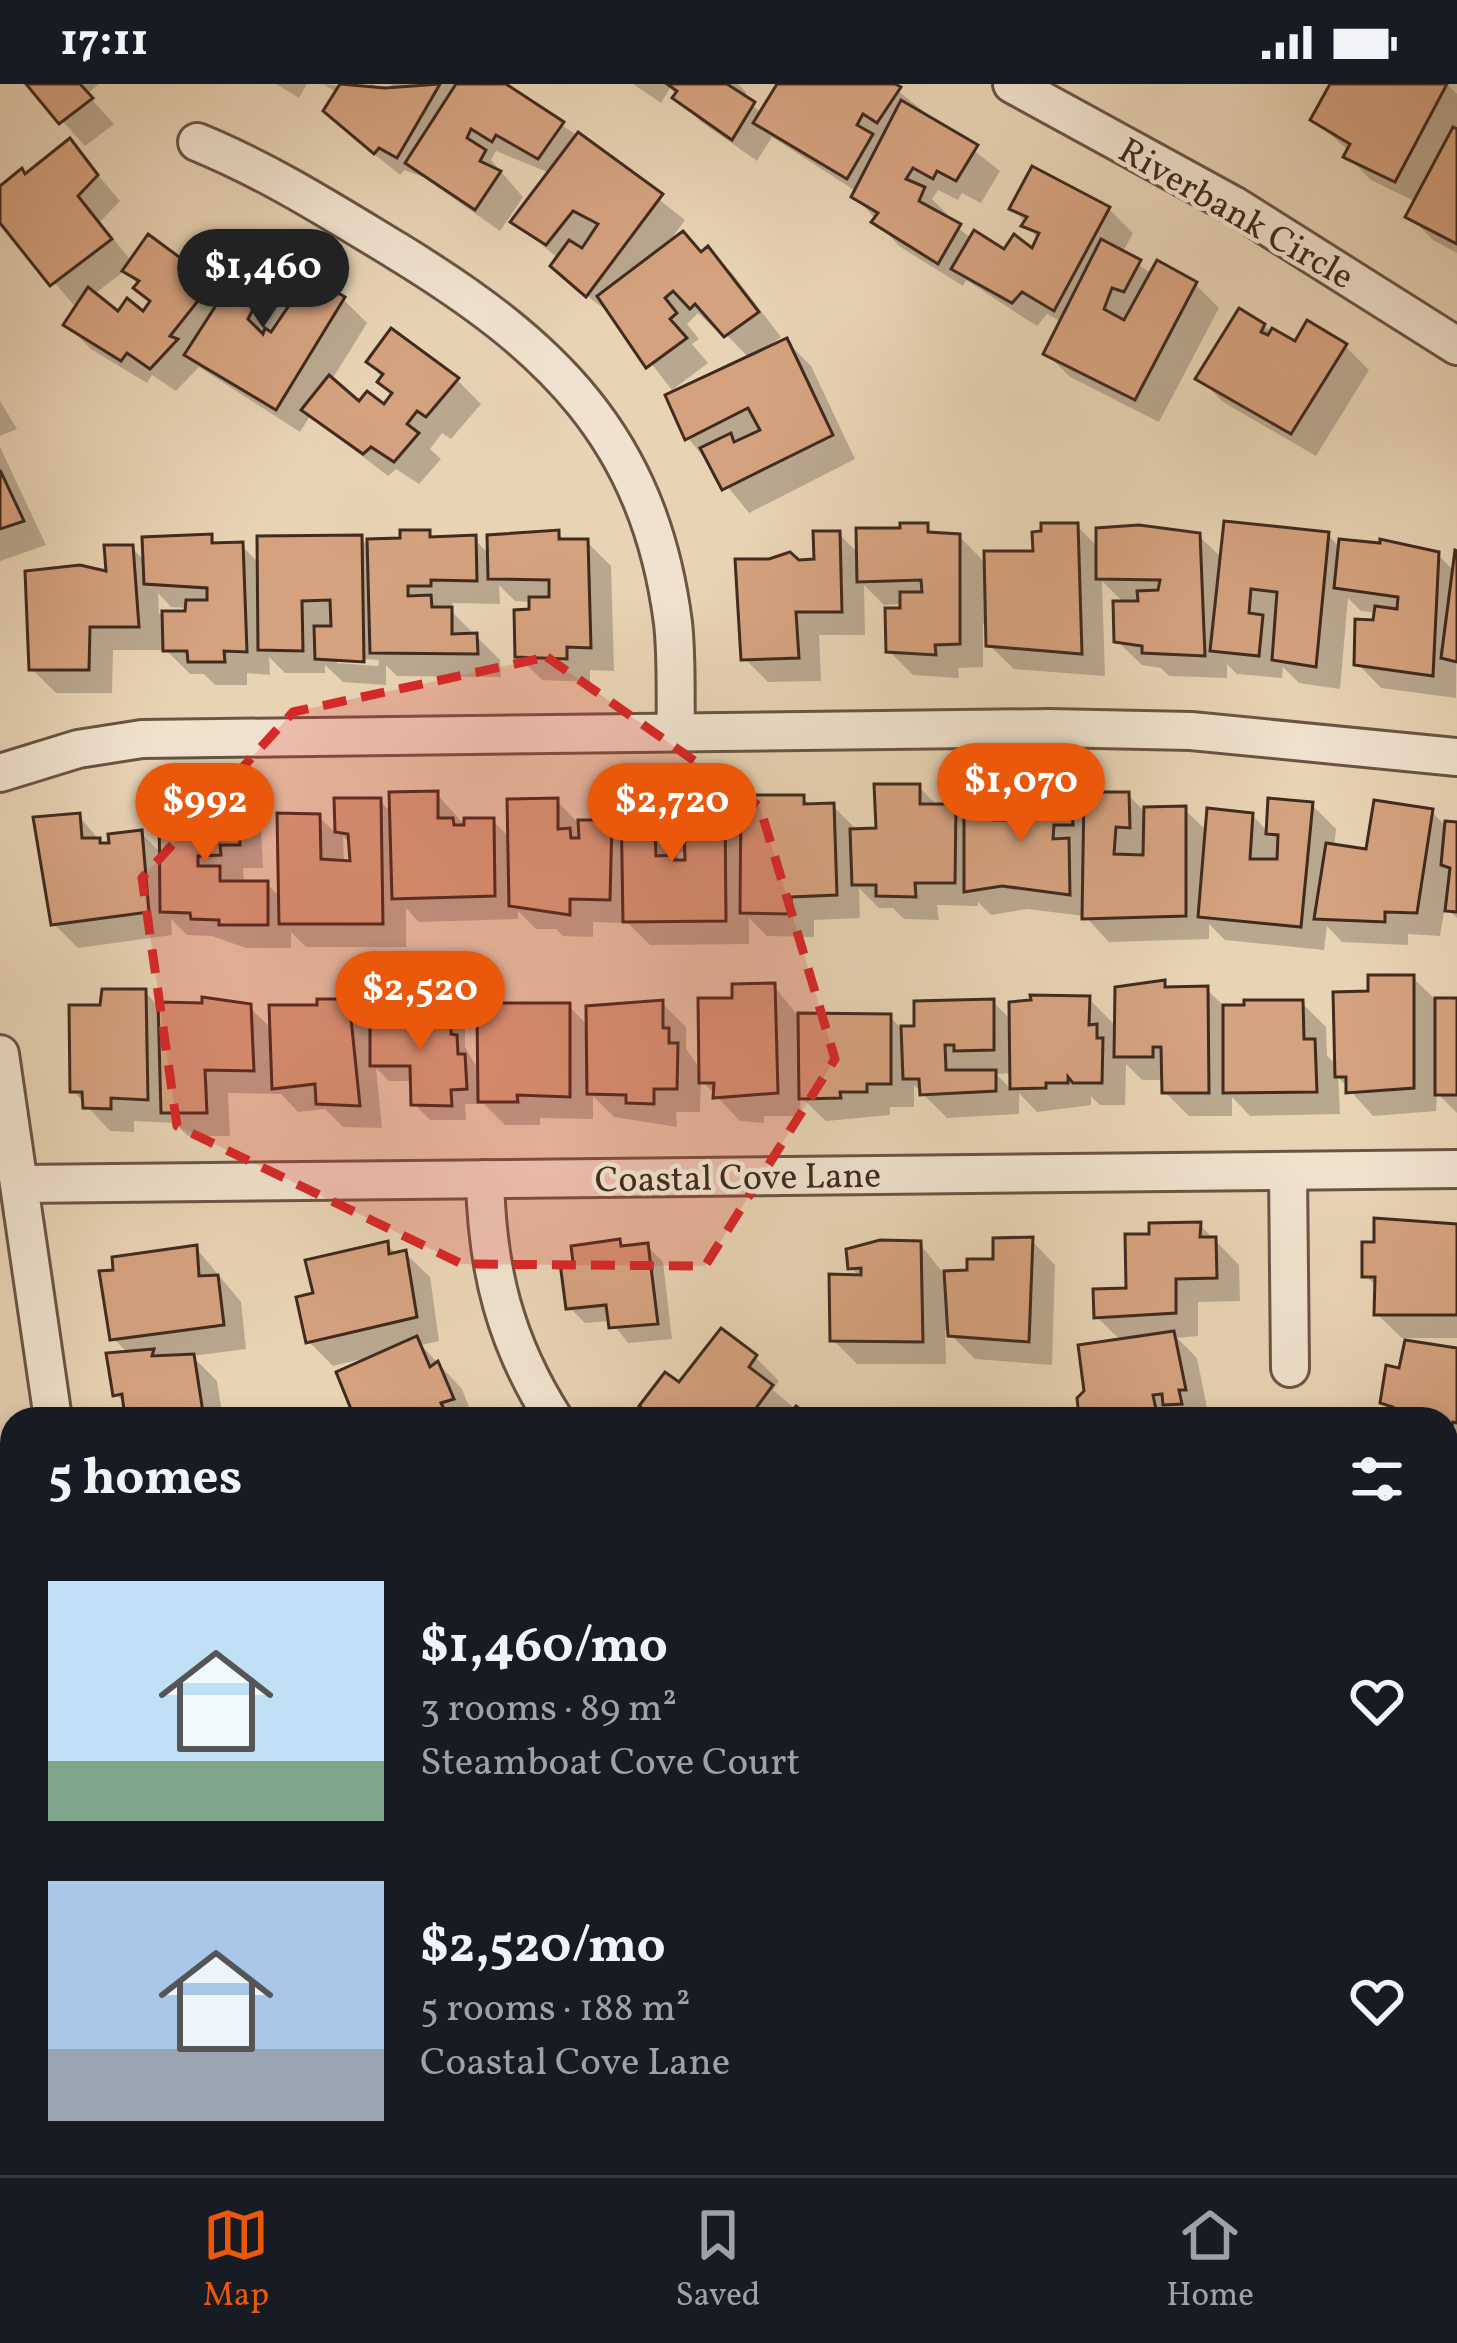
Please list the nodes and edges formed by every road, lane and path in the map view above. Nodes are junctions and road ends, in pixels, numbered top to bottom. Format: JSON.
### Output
{"nodes":[{"id":1,"x":1012,"y":84,"type":"edge"},
{"id":2,"x":197,"y":142,"type":"dead end"},
{"id":3,"x":1457,"y":346,"type":"edge"},
{"id":4,"x":676,"y":732,"type":"junction"},
{"id":5,"x":1457,"y":757,"type":"edge"},
{"id":6,"x":0,"y":773,"type":"edge"},
{"id":7,"x":0,"y":1054,"type":"edge"},
{"id":8,"x":1457,"y":1169,"type":"edge"},
{"id":9,"x":1288,"y":1171,"type":"junction"},
{"id":10,"x":485,"y":1179,"type":"junction"},
{"id":11,"x":19,"y":1184,"type":"junction"},
{"id":12,"x":1290,"y":1368,"type":"dead end"},
{"id":13,"x":51,"y":1407,"type":"edge"},
{"id":14,"x":546,"y":1407,"type":"edge"}],
"edges":[{"from":1,"to":3,"type":"street","name":"Riverbank Circle"},
{"from":2,"to":4,"type":"street"},
{"from":4,"to":5,"type":"street"},
{"from":4,"to":6,"type":"street"},
{"from":7,"to":11,"type":"street"},
{"from":8,"to":9,"type":"street","name":"Coastal Cove Lane"},
{"from":9,"to":10,"type":"street","name":"Coastal Cove Lane"},
{"from":9,"to":12,"type":"street"},
{"from":10,"to":11,"type":"street","name":"Coastal Cove Lane"},
{"from":10,"to":14,"type":"street"},
{"from":11,"to":13,"type":"street"}]}
